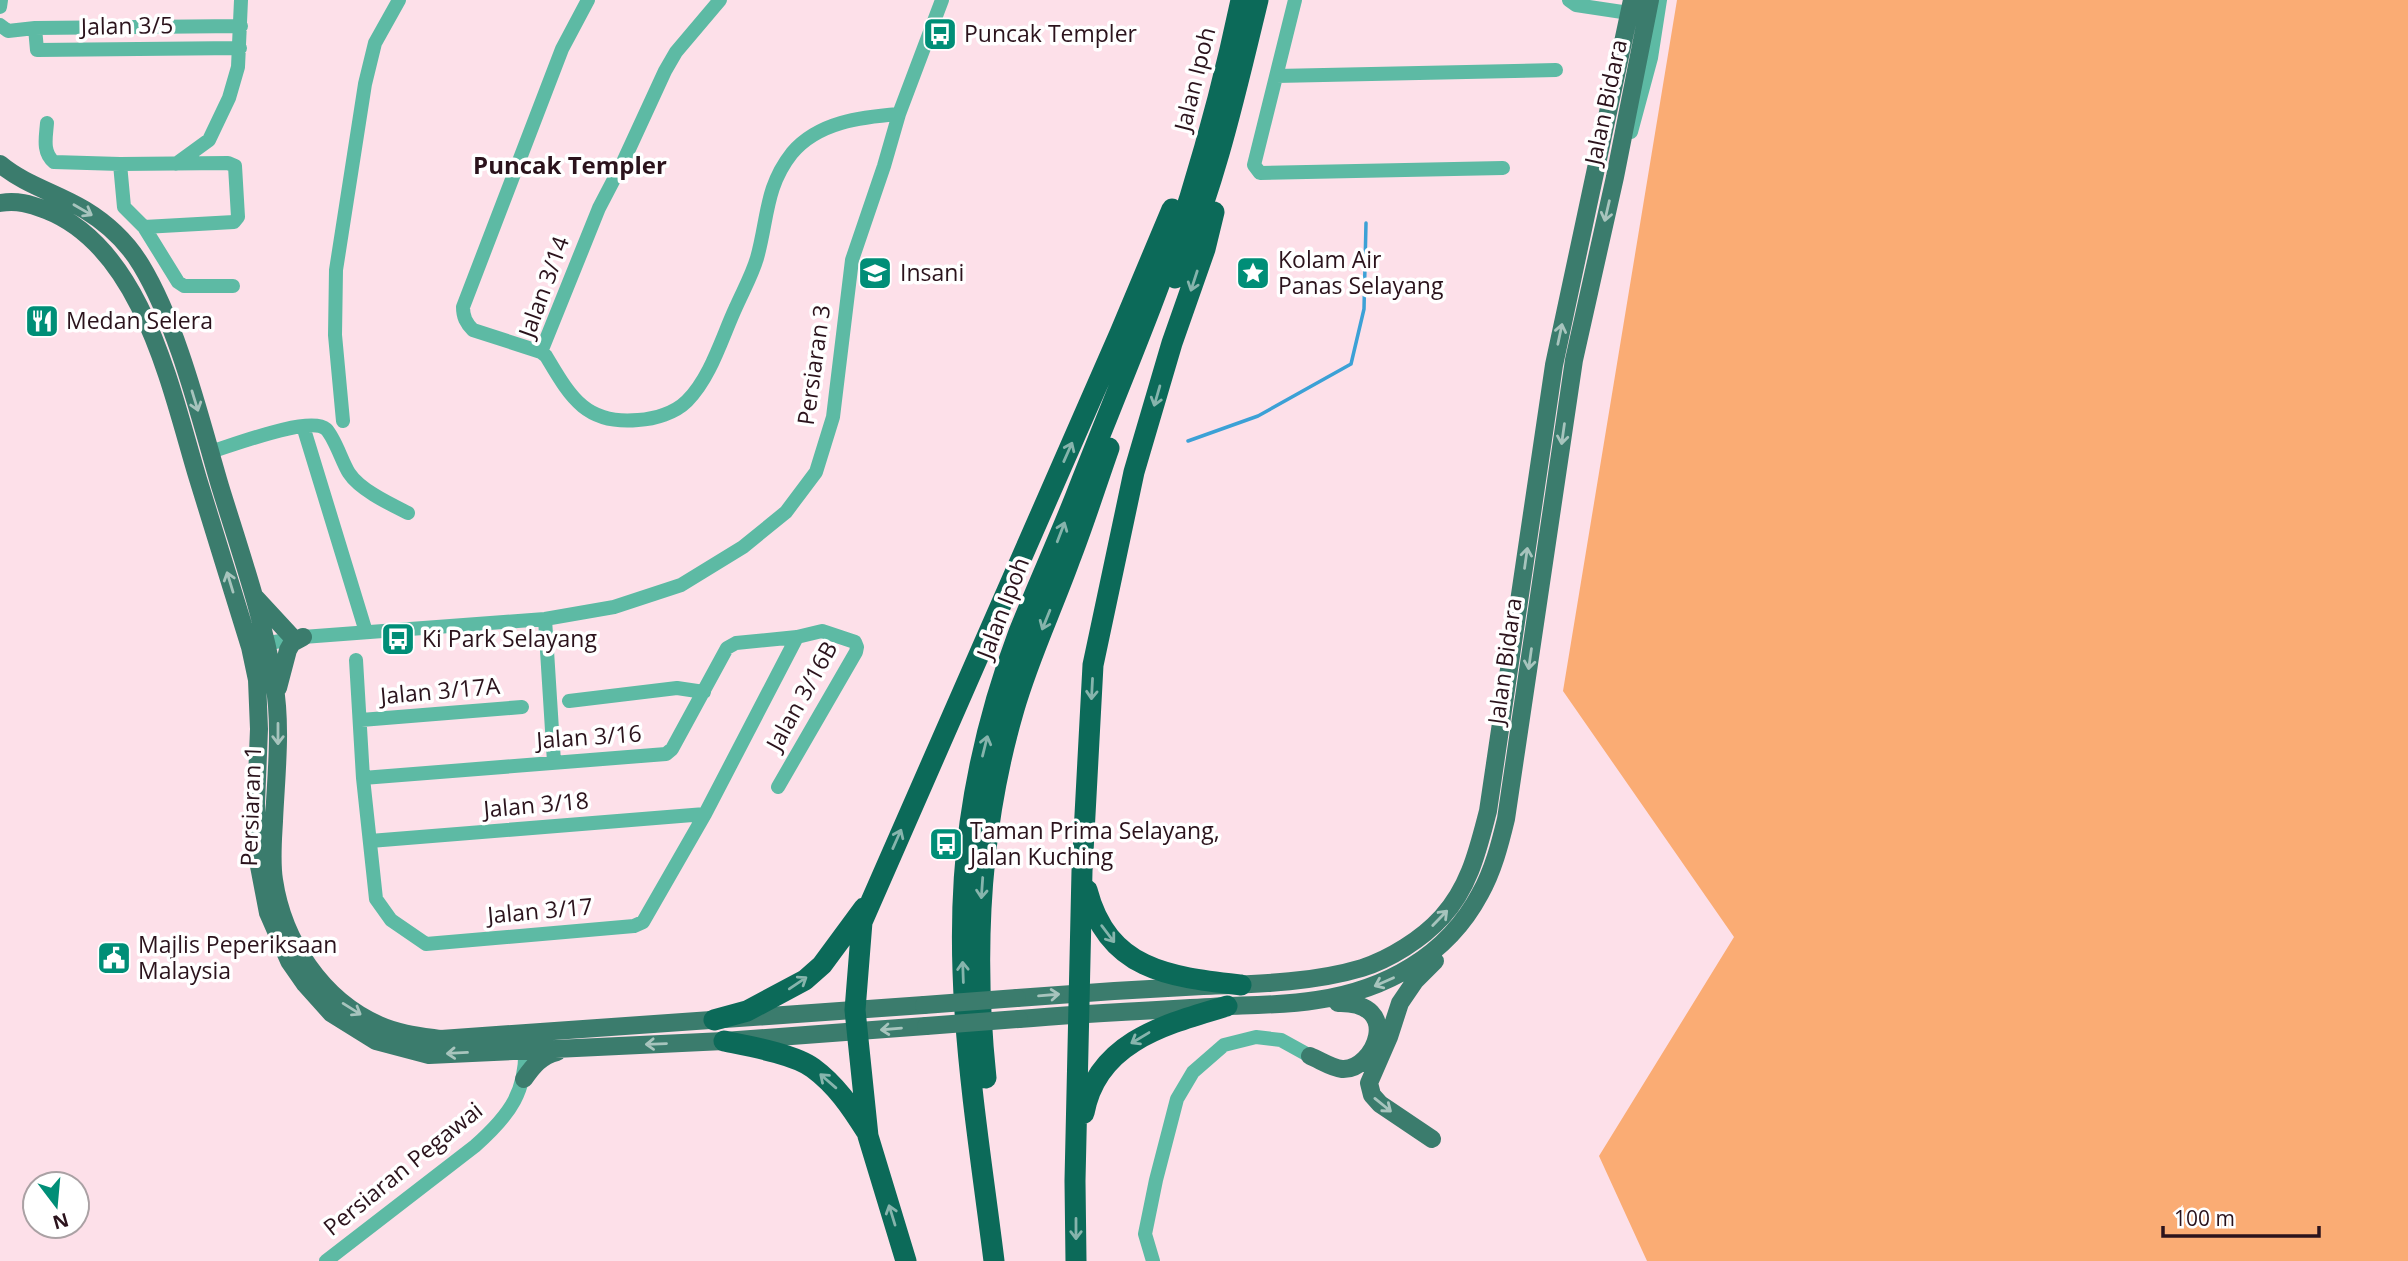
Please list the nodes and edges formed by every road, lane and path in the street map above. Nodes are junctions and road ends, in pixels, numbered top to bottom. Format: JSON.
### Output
{"nodes":[{"id":1,"x":1,"y":0,"type":"edge"},
{"id":2,"x":240,"y":0,"type":"edge"},
{"id":3,"x":399,"y":0,"type":"edge"},
{"id":4,"x":588,"y":0,"type":"edge"},
{"id":5,"x":720,"y":0,"type":"edge"},
{"id":6,"x":942,"y":0,"type":"edge"},
{"id":7,"x":1241,"y":0,"type":"edge"},
{"id":8,"x":1258,"y":0,"type":"edge"},
{"id":9,"x":1295,"y":0,"type":"edge"},
{"id":10,"x":1569,"y":0,"type":"edge"},
{"id":11,"x":1644,"y":0,"type":"edge"},
{"id":12,"x":1650,"y":0,"type":"edge"},
{"id":13,"x":1660,"y":0,"type":"edge"},
{"id":14,"x":0,"y":7,"type":"edge"},
{"id":15,"x":1631,"y":7,"type":"edge"},
{"id":16,"x":0,"y":25,"type":"edge"},
{"id":17,"x":241,"y":26,"type":"junction"},
{"id":18,"x":35,"y":28,"type":"junction"},
{"id":19,"x":240,"y":48,"type":"junction"},
{"id":20,"x":1556,"y":71,"type":"dead end"},
{"id":21,"x":1276,"y":76,"type":"junction"},
{"id":22,"x":1222,"y":84,"type":"junction"},
{"id":23,"x":899,"y":114,"type":"junction"},
{"id":24,"x":47,"y":123,"type":"dead end"},
{"id":25,"x":1223,"y":142,"type":"junction"},
{"id":26,"x":0,"y":154,"type":"edge"},
{"id":27,"x":0,"y":164,"type":"edge"},
{"id":28,"x":120,"y":164,"type":"junction"},
{"id":29,"x":176,"y":164,"type":"junction"},
{"id":30,"x":1503,"y":168,"type":"dead end"},
{"id":31,"x":1615,"y":177,"type":"junction"},
{"id":32,"x":22,"y":180,"type":"junction"},
{"id":33,"x":25,"y":202,"type":"junction"},
{"id":34,"x":0,"y":204,"type":"edge"},
{"id":35,"x":0,"y":215,"type":"edge"},
{"id":36,"x":144,"y":227,"type":"junction"},
{"id":37,"x":233,"y":286,"type":"dead end"},
{"id":38,"x":541,"y":352,"type":"junction"},
{"id":39,"x":343,"y":421,"type":"dead end"},
{"id":40,"x":303,"y":426,"type":"junction"},
{"id":41,"x":211,"y":452,"type":"junction"},
{"id":42,"x":408,"y":513,"type":"dead end"},
{"id":43,"x":252,"y":593,"type":"junction"},
{"id":44,"x":545,"y":618,"type":"junction"},
{"id":45,"x":366,"y":632,"type":"junction"},
{"id":46,"x":797,"y":637,"type":"junction"},
{"id":47,"x":298,"y":638,"type":"junction"},
{"id":48,"x":258,"y":645,"type":"junction"},
{"id":49,"x":356,"y":660,"type":"dead end"},
{"id":50,"x":704,"y":692,"type":"junction"},
{"id":51,"x":276,"y":695,"type":"junction"},
{"id":52,"x":569,"y":701,"type":"dead end"},
{"id":53,"x":522,"y":707,"type":"dead end"},
{"id":54,"x":360,"y":720,"type":"junction"},
{"id":55,"x":554,"y":762,"type":"junction"},
{"id":56,"x":363,"y":778,"type":"junction"},
{"id":57,"x":778,"y":787,"type":"dead end"},
{"id":58,"x":705,"y":814,"type":"junction"},
{"id":59,"x":1506,"y":819,"type":"junction"},
{"id":60,"x":370,"y":841,"type":"junction"},
{"id":61,"x":1083,"y":872,"type":"junction"},
{"id":62,"x":870,"y":902,"type":"junction"},
{"id":63,"x":1241,"y":985,"type":"junction"},
{"id":64,"x":1080,"y":1003,"type":"junction"},
{"id":65,"x":1282,"y":1004,"type":"junction"},
{"id":66,"x":1227,"y":1006,"type":"junction"},
{"id":67,"x":855,"y":1010,"type":"junction"},
{"id":68,"x":714,"y":1020,"type":"junction"},
{"id":69,"x":857,"y":1032,"type":"junction"},
{"id":70,"x":525,"y":1041,"type":"junction"},
{"id":71,"x":724,"y":1041,"type":"junction"},
{"id":72,"x":570,"y":1048,"type":"junction"},
{"id":73,"x":1381,"y":1054,"type":"junction"},
{"id":74,"x":1311,"y":1056,"type":"junction"},
{"id":75,"x":524,"y":1079,"type":"junction"},
{"id":76,"x":868,"y":1136,"type":"junction"},
{"id":77,"x":1432,"y":1139,"type":"dead end"},
{"id":78,"x":1075,"y":1181,"type":"junction"},
{"id":79,"x":326,"y":1261,"type":"edge"},
{"id":80,"x":906,"y":1261,"type":"edge"},
{"id":81,"x":994,"y":1261,"type":"edge"},
{"id":82,"x":1008,"y":1261,"type":"edge"},
{"id":83,"x":1076,"y":1261,"type":"edge"},
{"id":84,"x":1153,"y":1261,"type":"edge"}],
"edges":[{"from":1,"to":14,"type":"street"},
{"from":2,"to":17,"type":"street"},
{"from":3,"to":39,"type":"street"},
{"from":4,"to":38,"type":"street"},
{"from":5,"to":38,"type":"street","name":"Jalan 3/14"},
{"from":6,"to":23,"type":"street","name":"Persiaran 3"},
{"from":7,"to":22,"type":"highway","name":"Jalan Ipoh"},
{"from":8,"to":25,"type":"highway","name":"Jalan Ipoh"},
{"from":9,"to":21,"type":"street"},
{"from":10,"to":15,"type":"street"},
{"from":11,"to":15,"type":"main road"},
{"from":12,"to":31,"type":"main road","name":"Jalan Bidara"},
{"from":13,"to":31,"type":"street"},
{"from":63,"to":15,"type":"main road","name":"Jalan Bidara","one_way":true},
{"from":16,"to":18,"type":"street"},
{"from":17,"to":18,"type":"street"},
{"from":17,"to":19,"type":"street"},
{"from":18,"to":19,"type":"street","name":"Jalan 3/5"},
{"from":19,"to":29,"type":"street"},
{"from":20,"to":21,"type":"street"},
{"from":21,"to":30,"type":"street"},
{"from":62,"to":22,"type":"highway","one_way":true},
{"from":81,"to":22,"type":"highway","name":"Jalan Ipoh","one_way":true},
{"from":23,"to":38,"type":"street","name":"Jalan 3/14"},
{"from":23,"to":44,"type":"street","name":"Persiaran 3"},
{"from":24,"to":28,"type":"street"},
{"from":25,"to":61,"type":"highway","one_way":true},
{"from":25,"to":82,"type":"highway","name":"Jalan Ipoh","one_way":true},
{"from":26,"to":32,"type":"main road"},
{"from":27,"to":32,"type":"main road","name":"Persiaran 1"},
{"from":28,"to":29,"type":"street"},
{"from":28,"to":36,"type":"street"},
{"from":29,"to":36,"type":"street"},
{"from":31,"to":59,"type":"main road","name":"Jalan Bidara","one_way":true},
{"from":32,"to":41,"type":"main road","name":"Persiaran 1","one_way":true},
{"from":33,"to":34,"type":"main road","name":"Persiaran 1"},
{"from":33,"to":35,"type":"main road"},
{"from":48,"to":33,"type":"main road","name":"Persiaran 1","one_way":true},
{"from":36,"to":37,"type":"street"},
{"from":40,"to":41,"type":"street"},
{"from":40,"to":42,"type":"street"},
{"from":40,"to":45,"type":"street"},
{"from":41,"to":43,"type":"main road","name":"Persiaran 1"},
{"from":43,"to":47,"type":"main road"},
{"from":43,"to":48,"type":"main road","name":"Persiaran 1"},
{"from":44,"to":45,"type":"street","name":"Persiaran 3"},
{"from":44,"to":55,"type":"street"},
{"from":45,"to":47,"type":"street","name":"Persiaran 3"},
{"from":46,"to":50,"type":"street","name":"Jalan 3/16"},
{"from":46,"to":57,"type":"street","name":"Jalan 3/16B"},
{"from":46,"to":58,"type":"street","name":"Jalan 3/17"},
{"from":47,"to":48,"type":"street","name":"Persiaran 3"},
{"from":47,"to":51,"type":"main road"},
{"from":48,"to":51,"type":"main road","name":"Persiaran 1"},
{"from":70,"to":48,"type":"main road","name":"Persiaran 1","one_way":true},
{"from":49,"to":54,"type":"street","name":"Jalan 3/17"},
{"from":50,"to":52,"type":"street"},
{"from":50,"to":55,"type":"street","name":"Jalan 3/16"},
{"from":51,"to":70,"type":"main road","name":"Persiaran 1","one_way":true},
{"from":53,"to":54,"type":"street","name":"Jalan 3/17A"},
{"from":54,"to":56,"type":"street","name":"Jalan 3/17"},
{"from":55,"to":56,"type":"street","name":"Jalan 3/16"},
{"from":56,"to":60,"type":"street","name":"Jalan 3/17"},
{"from":58,"to":60,"type":"street","name":"Jalan 3/18"},
{"from":58,"to":60,"type":"street","name":"Jalan 3/17"},
{"from":59,"to":65,"type":"main road","name":"Jalan Bidara","one_way":true},
{"from":59,"to":73,"type":"main road"},
{"from":61,"to":63,"type":"highway","one_way":true},
{"from":61,"to":64,"type":"highway"},
{"from":62,"to":67,"type":"highway"},
{"from":68,"to":62,"type":"highway","one_way":true},
{"from":63,"to":64,"type":"main road","name":"Jalan Bidara"},
{"from":64,"to":66,"type":"main road","name":"Jalan Bidara"},
{"from":67,"to":64,"type":"main road","name":"Persiaran 1","one_way":true,"bridge":true},
{"from":64,"to":69,"type":"main road","name":"Persiaran 1","one_way":true,"bridge":true},
{"from":64,"to":78,"type":"highway"},
{"from":65,"to":66,"type":"main road","name":"Jalan Bidara"},
{"from":65,"to":74,"type":"main road"},
{"from":66,"to":78,"type":"highway","one_way":true},
{"from":67,"to":68,"type":"main road","name":"Persiaran 1"},
{"from":67,"to":69,"type":"highway"},
{"from":68,"to":70,"type":"main road","name":"Persiaran 1"},
{"from":69,"to":71,"type":"main road","name":"Persiaran 1"},
{"from":69,"to":76,"type":"highway"},
{"from":70,"to":72,"type":"main road","name":"Persiaran 1"},
{"from":70,"to":75,"type":"street","name":"Persiaran Pegawai"},
{"from":71,"to":72,"type":"main road","name":"Persiaran 1","one_way":true},
{"from":76,"to":71,"type":"highway","one_way":true},
{"from":72,"to":75,"type":"main road"},
{"from":73,"to":74,"type":"main road"},
{"from":73,"to":77,"type":"main road","one_way":true},
{"from":74,"to":84,"type":"street"},
{"from":75,"to":79,"type":"street","name":"Persiaran Pegawai"},
{"from":80,"to":76,"type":"highway","one_way":true},
{"from":78,"to":83,"type":"highway","one_way":true}]}
